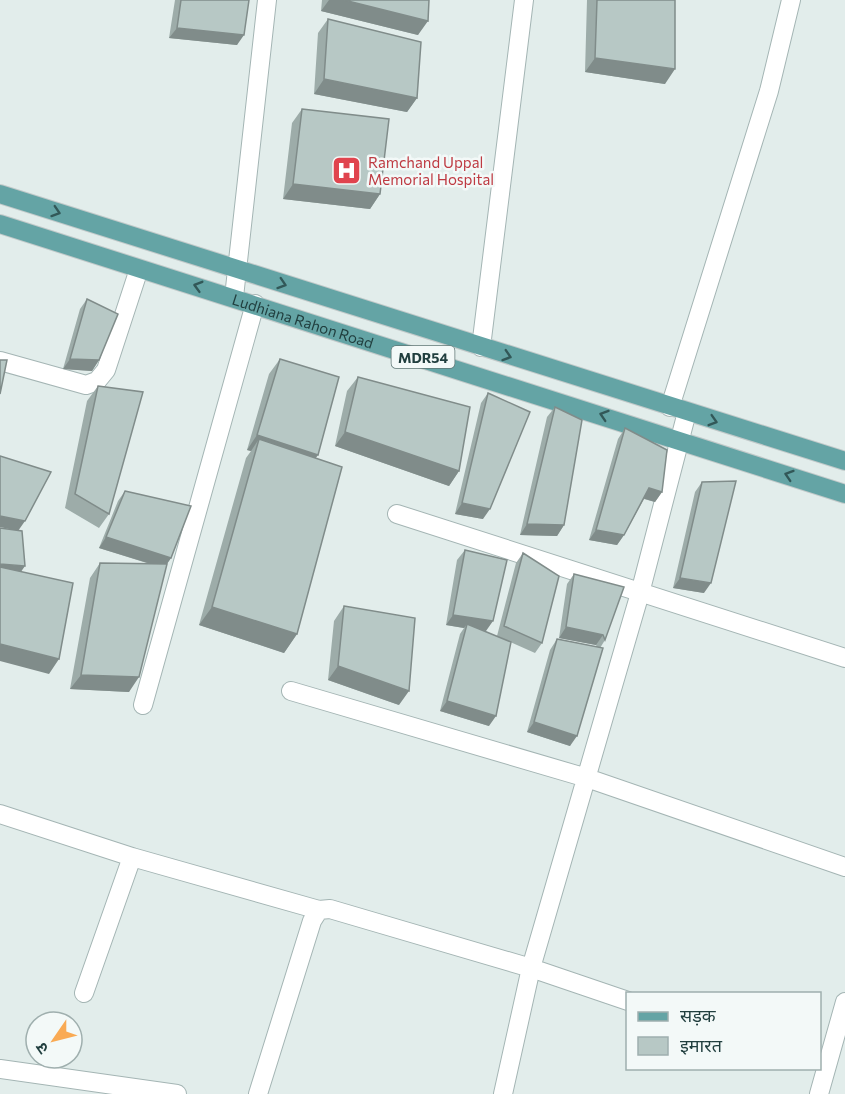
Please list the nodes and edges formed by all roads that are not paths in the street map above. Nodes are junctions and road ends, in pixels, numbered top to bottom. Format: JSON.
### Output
{"nodes":[{"id":1,"x":267,"y":0,"type":"edge"},
{"id":2,"x":524,"y":0,"type":"edge"},
{"id":3,"x":790,"y":0,"type":"edge"},
{"id":4,"x":0,"y":194,"type":"edge"},
{"id":5,"x":0,"y":224,"type":"edge"},
{"id":6,"x":139,"y":269,"type":"junction"},
{"id":7,"x":237,"y":270,"type":"junction"},
{"id":8,"x":234,"y":297,"type":"junction"},
{"id":9,"x":255,"y":304,"type":"junction"},
{"id":10,"x":481,"y":347,"type":"junction"},
{"id":11,"x":0,"y":361,"type":"edge"},
{"id":12,"x":678,"y":410,"type":"junction"},
{"id":13,"x":679,"y":439,"type":"junction"},
{"id":14,"x":845,"y":461,"type":"edge"},
{"id":15,"x":845,"y":494,"type":"edge"},
{"id":16,"x":398,"y":513,"type":"dead end"},
{"id":17,"x":640,"y":593,"type":"junction"},
{"id":18,"x":845,"y":658,"type":"edge"},
{"id":19,"x":291,"y":691,"type":"dead end"},
{"id":20,"x":143,"y":705,"type":"dead end"},
{"id":21,"x":587,"y":778,"type":"junction"},
{"id":22,"x":0,"y":814,"type":"edge"},
{"id":23,"x":132,"y":857,"type":"junction"},
{"id":24,"x":845,"y":867,"type":"edge"},
{"id":25,"x":319,"y":910,"type":"junction"},
{"id":26,"x":531,"y":968,"type":"junction"},
{"id":27,"x":84,"y":993,"type":"dead end"},
{"id":28,"x":626,"y":1001,"type":"edge"},
{"id":29,"x":845,"y":1002,"type":"edge"},
{"id":30,"x":0,"y":1069,"type":"edge"},
{"id":31,"x":822,"y":1069,"type":"edge"},
{"id":32,"x":177,"y":1094,"type":"edge"},
{"id":33,"x":258,"y":1094,"type":"edge"},
{"id":34,"x":503,"y":1094,"type":"edge"},
{"id":35,"x":819,"y":1094,"type":"edge"}],
"edges":[{"from":1,"to":7,"type":"street"},
{"from":2,"to":10,"type":"street"},
{"from":3,"to":12,"type":"street"},
{"from":4,"to":7,"type":"main road","name":"Ludhiana Rahon Road","number":"MDR54","one_way":true},
{"from":5,"to":6,"type":"main road","name":"Ludhiana Rahon Road","number":"MDR54"},
{"from":8,"to":6,"type":"main road","name":"Ludhiana Rahon Road","number":"MDR54","one_way":true},
{"from":6,"to":11,"type":"street"},
{"from":7,"to":8,"type":"street"},
{"from":7,"to":10,"type":"main road","name":"Ludhiana Rahon Road","number":"MDR54","one_way":true},
{"from":8,"to":9,"type":"main road","name":"Ludhiana Rahon Road","number":"MDR54"},
{"from":13,"to":9,"type":"main road","name":"Ludhiana Rahon Road","number":"MDR54","one_way":true},
{"from":9,"to":20,"type":"street"},
{"from":10,"to":12,"type":"main road","name":"Ludhiana Rahon Road","number":"MDR54","one_way":true},
{"from":12,"to":13,"type":"street"},
{"from":12,"to":14,"type":"main road","name":"Ludhiana Rahon Road","number":"MDR54","one_way":true},
{"from":15,"to":13,"type":"main road","name":"Ludhiana Rahon Road","number":"MDR54","one_way":true},
{"from":13,"to":17,"type":"street"},
{"from":16,"to":17,"type":"street"},
{"from":17,"to":18,"type":"street"},
{"from":17,"to":21,"type":"street"},
{"from":19,"to":21,"type":"street"},
{"from":21,"to":24,"type":"street"},
{"from":21,"to":26,"type":"street"},
{"from":22,"to":23,"type":"street"},
{"from":23,"to":25,"type":"street"},
{"from":23,"to":27,"type":"street"},
{"from":25,"to":26,"type":"street"},
{"from":25,"to":33,"type":"street"},
{"from":26,"to":28,"type":"street"},
{"from":26,"to":34,"type":"street"},
{"from":29,"to":31,"type":"street"},
{"from":30,"to":32,"type":"street"},
{"from":31,"to":35,"type":"street"}]}
